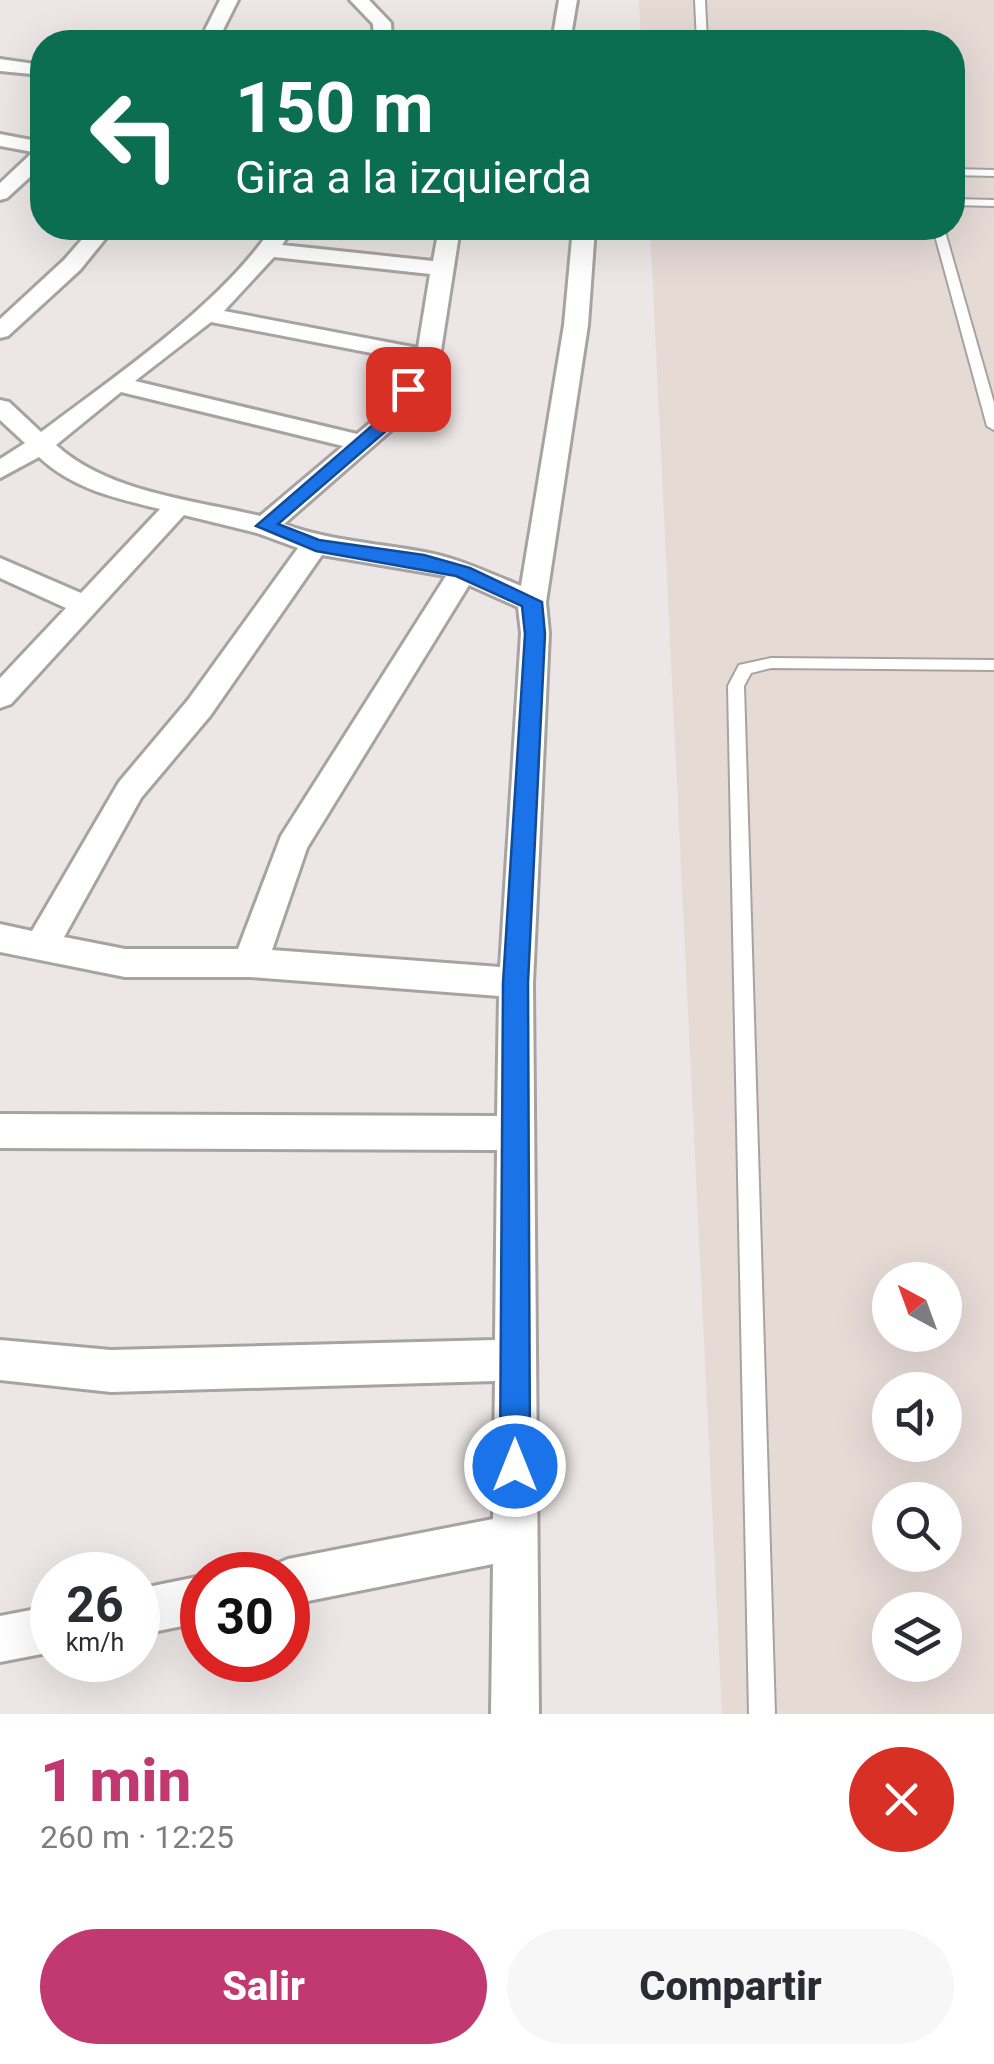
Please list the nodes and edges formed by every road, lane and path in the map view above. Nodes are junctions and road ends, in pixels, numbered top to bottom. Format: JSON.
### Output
{"nodes":[{"id":1,"x":228,"y":0,"type":"edge"},
{"id":2,"x":359,"y":0,"type":"edge"},
{"id":3,"x":568,"y":0,"type":"edge"},
{"id":4,"x":700,"y":0,"type":"edge"},
{"id":5,"x":214,"y":30,"type":"edge"},
{"id":6,"x":383,"y":30,"type":"edge"},
{"id":7,"x":563,"y":30,"type":"edge"},
{"id":8,"x":701,"y":30,"type":"edge"},
{"id":9,"x":0,"y":65,"type":"edge"},
{"id":10,"x":30,"y":69,"type":"edge"},
{"id":11,"x":0,"y":140,"type":"edge"},
{"id":12,"x":30,"y":149,"type":"edge"},
{"id":13,"x":30,"y":164,"type":"edge"},
{"id":14,"x":965,"y":172,"type":"edge"},
{"id":15,"x":994,"y":173,"type":"edge"},
{"id":16,"x":0,"y":194,"type":"edge"},
{"id":17,"x":965,"y":202,"type":"edge"},
{"id":18,"x":994,"y":203,"type":"edge"},
{"id":19,"x":93,"y":240,"type":"edge"},
{"id":20,"x":275,"y":240,"type":"edge"},
{"id":21,"x":447,"y":240,"type":"edge"},
{"id":22,"x":583,"y":240,"type":"edge"},
{"id":23,"x":941,"y":240,"type":"edge"},
{"id":24,"x":269,"y":250,"type":"junction"},
{"id":25,"x":442,"y":269,"type":"junction"},
{"id":26,"x":206,"y":314,"type":"junction"},
{"id":27,"x":0,"y":331,"type":"edge"},
{"id":28,"x":428,"y":357,"type":"junction"},
{"id":29,"x":117,"y":384,"type":"junction"},
{"id":30,"x":0,"y":407,"type":"edge"},
{"id":31,"x":994,"y":426,"type":"edge"},
{"id":32,"x":362,"y":442,"type":"junction"},
{"id":33,"x":42,"y":446,"type":"junction"},
{"id":34,"x":0,"y":470,"type":"edge"},
{"id":35,"x":179,"y":504,"type":"junction"},
{"id":36,"x":265,"y":526,"type":"junction"},
{"id":37,"x":316,"y":545,"type":"junction"},
{"id":38,"x":0,"y":567,"type":"edge"},
{"id":39,"x":463,"y":572,"type":"junction"},
{"id":40,"x":532,"y":602,"type":"junction"},
{"id":41,"x":86,"y":606,"type":"junction"},
{"id":42,"x":994,"y":665,"type":"edge"},
{"id":43,"x":0,"y":697,"type":"edge"},
{"id":44,"x":0,"y":938,"type":"edge"},
{"id":45,"x":42,"y":946,"type":"junction"},
{"id":46,"x":250,"y":964,"type":"junction"},
{"id":47,"x":516,"y":983,"type":"junction"},
{"id":48,"x":0,"y":1131,"type":"edge"},
{"id":49,"x":515,"y":1133,"type":"junction"},
{"id":50,"x":0,"y":1360,"type":"edge"},
{"id":51,"x":516,"y":1360,"type":"junction"},
{"id":52,"x":515,"y":1537,"type":"junction"},
{"id":53,"x":310,"y":1578,"type":"edge"},
{"id":54,"x":30,"y":1633,"type":"edge"},
{"id":55,"x":0,"y":1639,"type":"edge"},
{"id":56,"x":515,"y":1714,"type":"edge"},
{"id":57,"x":762,"y":1714,"type":"edge"}],
"edges":[{"from":1,"to":5,"type":"street"},
{"from":2,"to":6,"type":"street"},
{"from":3,"to":7,"type":"street"},
{"from":4,"to":8,"type":"lane"},
{"from":9,"to":10,"type":"street"},
{"from":11,"to":12,"type":"street"},
{"from":13,"to":16,"type":"street"},
{"from":14,"to":15,"type":"lane"},
{"from":17,"to":18,"type":"lane"},
{"from":19,"to":27,"type":"street"},
{"from":20,"to":24,"type":"street"},
{"from":21,"to":25,"type":"street"},
{"from":22,"to":40,"type":"street"},
{"from":23,"to":31,"type":"lane"},
{"from":24,"to":25,"type":"street"},
{"from":24,"to":26,"type":"street"},
{"from":25,"to":28,"type":"street"},
{"from":26,"to":28,"type":"street"},
{"from":26,"to":29,"type":"street"},
{"from":28,"to":32,"type":"street"},
{"from":29,"to":32,"type":"street"},
{"from":29,"to":33,"type":"street"},
{"from":30,"to":33,"type":"street"},
{"from":32,"to":36,"type":"street"},
{"from":33,"to":34,"type":"street"},
{"from":33,"to":35,"type":"street"},
{"from":35,"to":36,"type":"street"},
{"from":35,"to":41,"type":"street"},
{"from":36,"to":37,"type":"street"},
{"from":37,"to":39,"type":"street"},
{"from":37,"to":45,"type":"street"},
{"from":38,"to":41,"type":"street"},
{"from":39,"to":40,"type":"street"},
{"from":39,"to":46,"type":"street"},
{"from":40,"to":47,"type":"street"},
{"from":41,"to":43,"type":"street"},
{"from":42,"to":57,"type":"lane"},
{"from":44,"to":45,"type":"street"},
{"from":45,"to":46,"type":"street"},
{"from":46,"to":47,"type":"street"},
{"from":47,"to":49,"type":"street"},
{"from":48,"to":49,"type":"street"},
{"from":49,"to":51,"type":"street"},
{"from":50,"to":51,"type":"street"},
{"from":51,"to":52,"type":"street"},
{"from":52,"to":53,"type":"street"},
{"from":52,"to":56,"type":"street"},
{"from":54,"to":55,"type":"street"}]}
